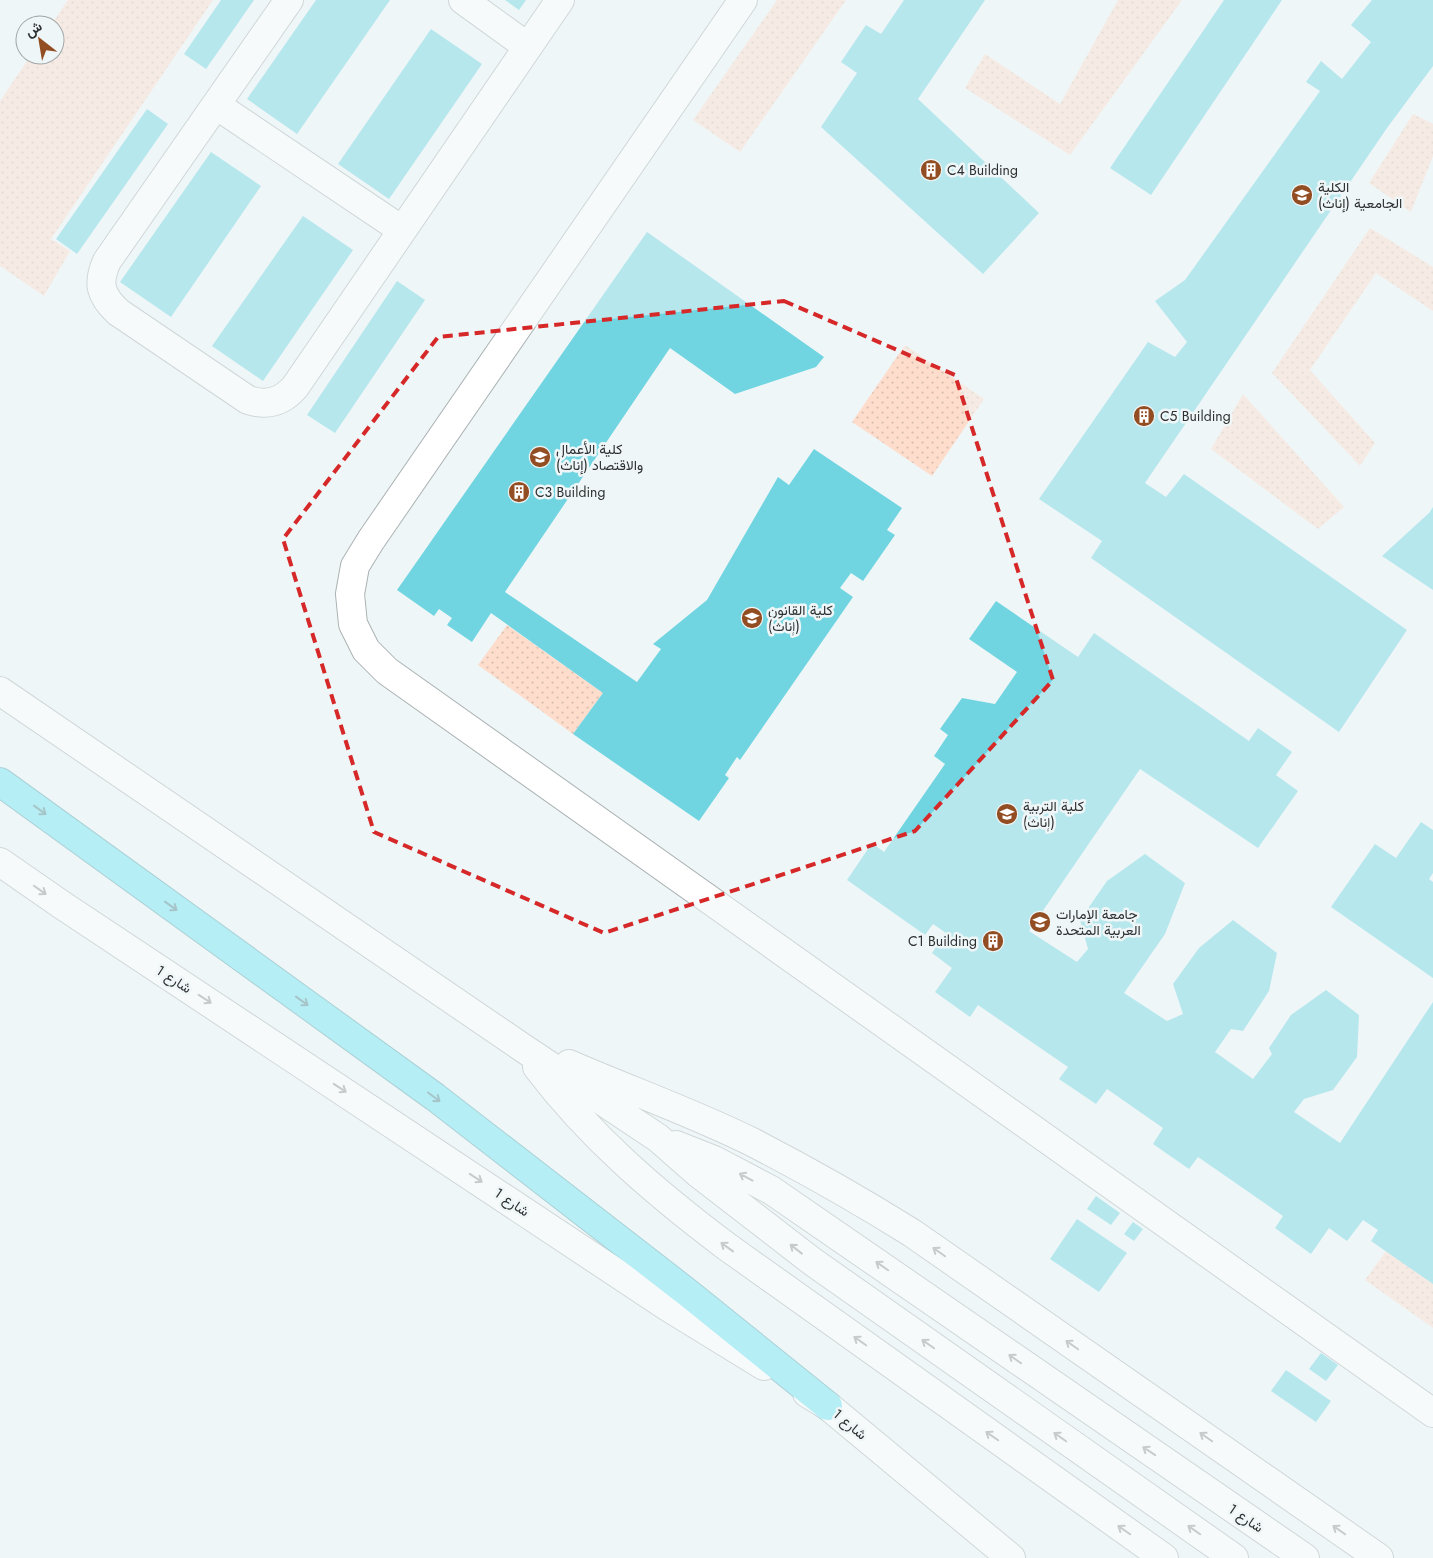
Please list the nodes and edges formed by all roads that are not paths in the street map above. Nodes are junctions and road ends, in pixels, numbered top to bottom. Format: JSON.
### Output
{"nodes":[{"id":1,"x":289,"y":0,"type":"edge"},
{"id":2,"x":463,"y":0,"type":"edge"},
{"id":3,"x":560,"y":0,"type":"edge"},
{"id":4,"x":743,"y":0,"type":"edge"},
{"id":5,"x":528,"y":47,"type":"junction"},
{"id":6,"x":216,"y":105,"type":"junction"},
{"id":7,"x":402,"y":230,"type":"junction"},
{"id":8,"x":0,"y":691,"type":"edge"},
{"id":9,"x":0,"y":782,"type":"edge"},
{"id":10,"x":0,"y":862,"type":"edge"},
{"id":11,"x":523,"y":1048,"type":"junction"},
{"id":12,"x":658,"y":1138,"type":"junction"},
{"id":13,"x":828,"y":1406,"type":"junction"},
{"id":14,"x":1433,"y":1413,"type":"edge"},
{"id":15,"x":1011,"y":1558,"type":"edge"},
{"id":16,"x":1164,"y":1558,"type":"edge"},
{"id":17,"x":1234,"y":1558,"type":"edge"},
{"id":18,"x":1305,"y":1558,"type":"edge"},
{"id":19,"x":1379,"y":1558,"type":"edge"}],
"edges":[{"from":1,"to":6,"type":"street"},
{"from":2,"to":5,"type":"street"},
{"from":3,"to":5,"type":"street"},
{"from":4,"to":14,"type":"street"},
{"from":5,"to":7,"type":"street"},
{"from":6,"to":7,"type":"street"},
{"from":6,"to":7,"type":"street"},
{"from":8,"to":11,"type":"street","name":"شارع 1"},
{"from":9,"to":13,"type":"highway","one_way":true},
{"from":10,"to":13,"type":"street","name":"شارع 1","one_way":true},
{"from":11,"to":12,"type":"street","name":"شارع 1"},
{"from":16,"to":11,"type":"street","one_way":true},
{"from":19,"to":11,"type":"street","one_way":true},
{"from":17,"to":12,"type":"street","name":"شارع 1","one_way":true},
{"from":18,"to":12,"type":"street","name":"شارع 1","one_way":true},
{"from":13,"to":15,"type":"street","name":"شارع 1"}]}
